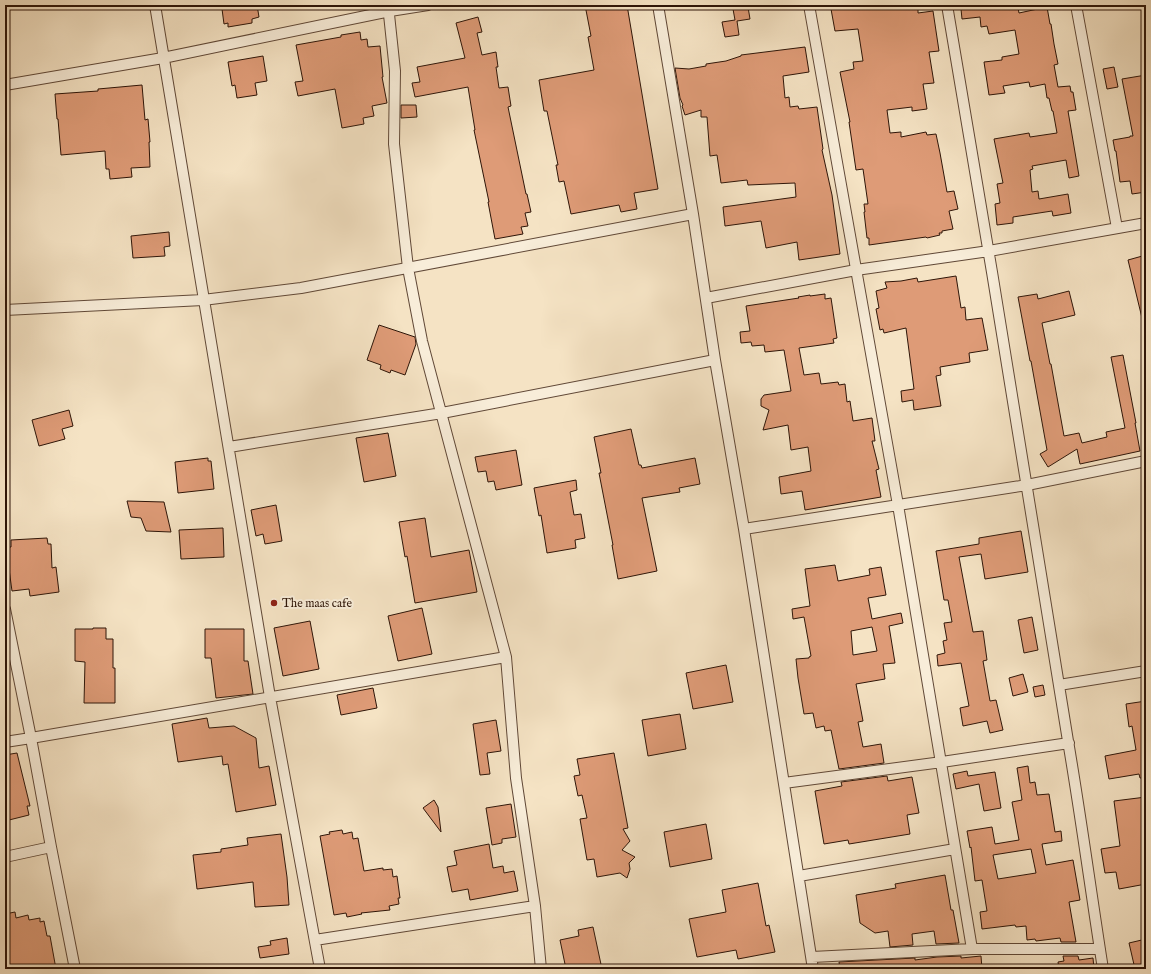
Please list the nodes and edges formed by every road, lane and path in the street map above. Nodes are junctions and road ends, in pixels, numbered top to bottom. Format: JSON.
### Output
{"nodes":[{"id":1,"x":155,"y":5,"type":"edge"},
{"id":2,"x":428,"y":5,"type":"edge"},
{"id":3,"x":658,"y":5,"type":"edge"},
{"id":4,"x":809,"y":5,"type":"edge"},
{"id":5,"x":947,"y":5,"type":"edge"},
{"id":6,"x":1076,"y":5,"type":"edge"},
{"id":7,"x":389,"y":8,"type":"edge"},
{"id":8,"x":163,"y":58,"type":"junction"},
{"id":9,"x":5,"y":85,"type":"edge"},
{"id":10,"x":693,"y":214,"type":"junction"},
{"id":11,"x":1146,"y":223,"type":"edge"},
{"id":12,"x":1117,"y":228,"type":"junction"},
{"id":13,"x":989,"y":251,"type":"junction"},
{"id":14,"x":408,"y":268,"type":"junction"},
{"id":15,"x":856,"y":270,"type":"junction"},
{"id":16,"x":706,"y":298,"type":"junction"},
{"id":17,"x":203,"y":300,"type":"junction"},
{"id":18,"x":5,"y":310,"type":"edge"},
{"id":19,"x":714,"y":360,"type":"junction"},
{"id":20,"x":442,"y":413,"type":"junction"},
{"id":21,"x":229,"y":447,"type":"junction"},
{"id":22,"x":1146,"y":462,"type":"edge"},
{"id":23,"x":1027,"y":485,"type":"junction"},
{"id":24,"x":898,"y":505,"type":"junction"},
{"id":25,"x":744,"y":529,"type":"junction"},
{"id":26,"x":5,"y":609,"type":"edge"},
{"id":27,"x":506,"y":657,"type":"junction"},
{"id":28,"x":1146,"y":671,"type":"edge"},
{"id":29,"x":1059,"y":685,"type":"junction"},
{"id":30,"x":270,"y":697,"type":"junction"},
{"id":31,"x":31,"y":738,"type":"junction"},
{"id":32,"x":5,"y":742,"type":"edge"},
{"id":33,"x":1069,"y":743,"type":"junction"},
{"id":34,"x":942,"y":762,"type":"junction"},
{"id":35,"x":784,"y":783,"type":"junction"},
{"id":36,"x":51,"y":847,"type":"junction"},
{"id":37,"x":955,"y":849,"type":"junction"},
{"id":38,"x":5,"y":857,"type":"edge"},
{"id":39,"x":799,"y":876,"type":"junction"},
{"id":40,"x":535,"y":906,"type":"junction"},
{"id":41,"x":315,"y":940,"type":"junction"},
{"id":42,"x":972,"y":949,"type":"junction"},
{"id":43,"x":1100,"y":949,"type":"junction"},
{"id":44,"x":812,"y":958,"type":"junction"},
{"id":45,"x":75,"y":969,"type":"edge"},
{"id":46,"x":320,"y":969,"type":"edge"},
{"id":47,"x":541,"y":969,"type":"edge"},
{"id":48,"x":813,"y":969,"type":"edge"},
{"id":49,"x":1103,"y":969,"type":"edge"}],
"edges":[{"from":1,"to":8,"type":"street"},
{"from":2,"to":7,"type":"street"},
{"from":3,"to":10,"type":"street"},
{"from":4,"to":15,"type":"street"},
{"from":5,"to":13,"type":"street"},
{"from":6,"to":12,"type":"street"},
{"from":7,"to":8,"type":"street"},
{"from":7,"to":14,"type":"street"},
{"from":8,"to":9,"type":"street"},
{"from":8,"to":17,"type":"street"},
{"from":10,"to":14,"type":"street"},
{"from":10,"to":16,"type":"street"},
{"from":11,"to":12,"type":"street"},
{"from":12,"to":13,"type":"street"},
{"from":13,"to":15,"type":"street"},
{"from":13,"to":23,"type":"street"},
{"from":14,"to":17,"type":"street"},
{"from":14,"to":20,"type":"street"},
{"from":15,"to":16,"type":"street"},
{"from":15,"to":24,"type":"street"},
{"from":16,"to":19,"type":"street"},
{"from":17,"to":18,"type":"street"},
{"from":17,"to":21,"type":"street"},
{"from":19,"to":20,"type":"street"},
{"from":19,"to":25,"type":"street"},
{"from":20,"to":21,"type":"street"},
{"from":20,"to":27,"type":"street"},
{"from":21,"to":30,"type":"street"},
{"from":22,"to":23,"type":"street"},
{"from":23,"to":24,"type":"street"},
{"from":23,"to":29,"type":"street"},
{"from":24,"to":25,"type":"street"},
{"from":24,"to":34,"type":"street"},
{"from":25,"to":35,"type":"street"},
{"from":26,"to":31,"type":"street"},
{"from":27,"to":30,"type":"street"},
{"from":27,"to":40,"type":"street"},
{"from":28,"to":29,"type":"street"},
{"from":29,"to":33,"type":"street"},
{"from":30,"to":31,"type":"street"},
{"from":30,"to":41,"type":"street"},
{"from":31,"to":32,"type":"street"},
{"from":31,"to":36,"type":"street"},
{"from":33,"to":34,"type":"street"},
{"from":33,"to":43,"type":"street"},
{"from":34,"to":35,"type":"street"},
{"from":34,"to":37,"type":"street"},
{"from":35,"to":39,"type":"street"},
{"from":36,"to":38,"type":"street"},
{"from":36,"to":45,"type":"street"},
{"from":37,"to":39,"type":"street"},
{"from":37,"to":42,"type":"street"},
{"from":39,"to":44,"type":"street"},
{"from":40,"to":41,"type":"street"},
{"from":40,"to":47,"type":"street"},
{"from":41,"to":46,"type":"street"},
{"from":42,"to":43,"type":"street"},
{"from":42,"to":44,"type":"street"},
{"from":43,"to":49,"type":"street"},
{"from":44,"to":48,"type":"street"}]}
